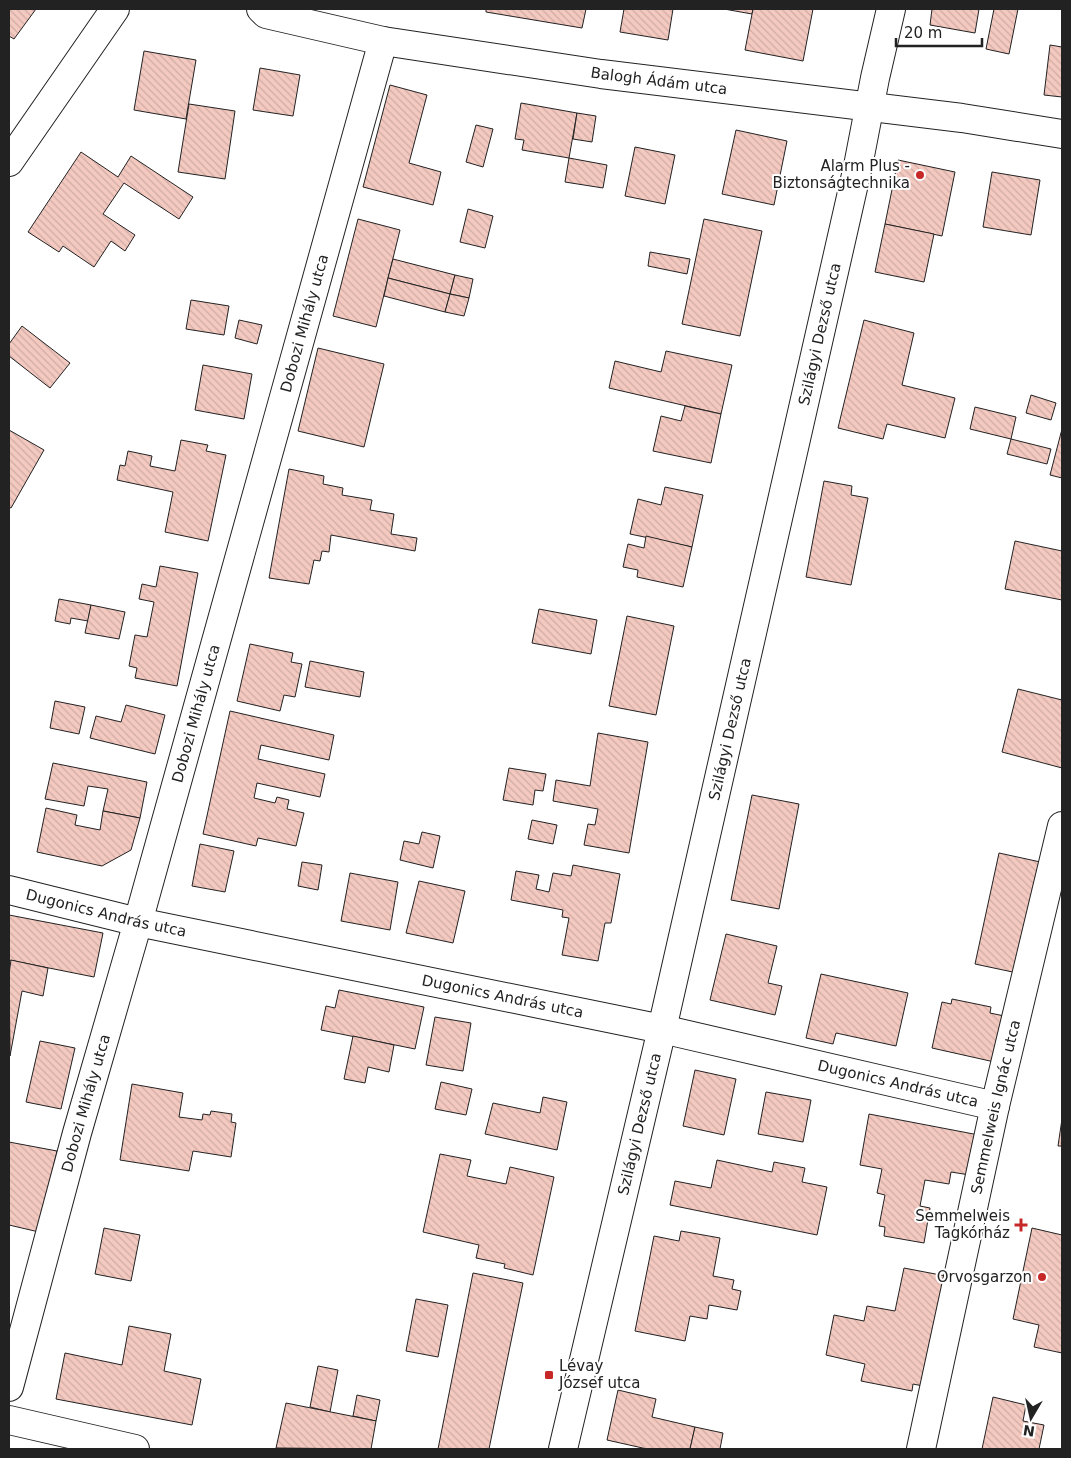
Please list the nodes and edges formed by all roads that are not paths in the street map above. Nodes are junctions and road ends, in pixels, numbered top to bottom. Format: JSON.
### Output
{"nodes":[{"id":1,"x":261,"y":9,"type":"edge"},
{"id":2,"x":891,"y":9,"type":"edge"},
{"id":3,"x":111,"y":11,"type":"edge"},
{"id":4,"x":383,"y":41,"type":"junction"},
{"id":5,"x":870,"y":106,"type":"junction"},
{"id":6,"x":1062,"y":134,"type":"edge"},
{"id":7,"x":9,"y":162,"type":"edge"},
{"id":8,"x":1062,"y":826,"type":"edge"},
{"id":9,"x":9,"y":890,"type":"edge"},
{"id":10,"x":138,"y":922,"type":"junction"},
{"id":11,"x":662,"y":1028,"type":"junction"},
{"id":12,"x":996,"y":1106,"type":"junction"},
{"id":13,"x":9,"y":1387,"type":"edge"},
{"id":14,"x":9,"y":1420,"type":"edge"},
{"id":15,"x":135,"y":1449,"type":"edge"},
{"id":16,"x":563,"y":1449,"type":"edge"},
{"id":17,"x":921,"y":1449,"type":"edge"}],
"edges":[{"from":1,"to":4,"type":"street","name":"Balogh Ádám utca"},
{"from":2,"to":5,"type":"street","name":"Szilágyi Dezső utca"},
{"from":3,"to":7,"type":"street"},
{"from":4,"to":5,"type":"street","name":"Balogh Ádám utca"},
{"from":4,"to":10,"type":"street","name":"Dobozi Mihály utca"},
{"from":5,"to":6,"type":"street","name":"Balogh Ádám utca"},
{"from":5,"to":11,"type":"street","name":"Szilágyi Dezső utca"},
{"from":8,"to":12,"type":"street","name":"Semmelweis Ignác utca"},
{"from":9,"to":10,"type":"street","name":"Dugonics András utca"},
{"from":10,"to":11,"type":"street","name":"Dugonics András utca"},
{"from":10,"to":13,"type":"street","name":"Dobozi Mihály utca"},
{"from":11,"to":12,"type":"street","name":"Dugonics András utca"},
{"from":11,"to":16,"type":"street","name":"Szilágyi Dezső utca"},
{"from":12,"to":17,"type":"street","name":"Semmelweis Ignác utca"},
{"from":14,"to":15,"type":"street"}]}
